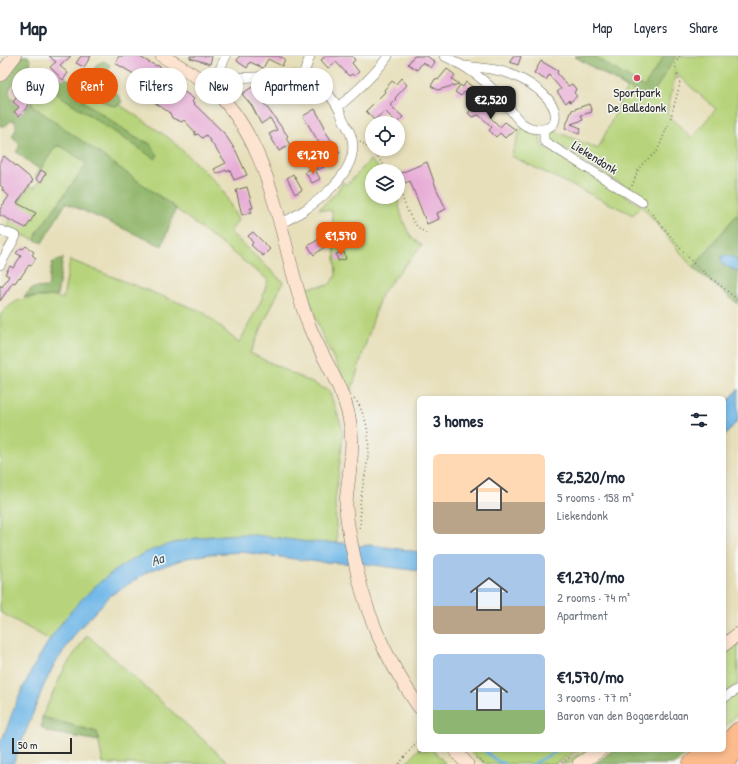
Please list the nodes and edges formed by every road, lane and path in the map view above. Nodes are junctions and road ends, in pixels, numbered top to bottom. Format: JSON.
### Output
{"nodes":[{"id":1,"x":162,"y":56,"type":"edge"},
{"id":2,"x":226,"y":56,"type":"edge"},
{"id":3,"x":310,"y":56,"type":"edge"},
{"id":4,"x":388,"y":56,"type":"edge"},
{"id":5,"x":444,"y":56,"type":"edge"},
{"id":6,"x":680,"y":56,"type":"edge"},
{"id":7,"x":8,"y":60,"type":"edge"},
{"id":8,"x":465,"y":66,"type":"junction"},
{"id":9,"x":220,"y":68,"type":"edge"},
{"id":10,"x":306,"y":68,"type":"edge"},
{"id":11,"x":0,"y":75,"type":"edge"},
{"id":12,"x":195,"y":76,"type":"edge"},
{"id":13,"x":333,"y":101,"type":"edge"},
{"id":14,"x":227,"y":104,"type":"edge"},
{"id":15,"x":338,"y":107,"type":"junction"},
{"id":16,"x":544,"y":129,"type":"junction"},
{"id":17,"x":352,"y":140,"type":"junction"},
{"id":18,"x":383,"y":164,"type":"edge"},
{"id":19,"x":628,"y":193,"type":"junction"},
{"id":20,"x":405,"y":202,"type":"edge"},
{"id":21,"x":642,"y":202,"type":"joint"},
{"id":22,"x":279,"y":224,"type":"junction"},
{"id":23,"x":0,"y":230,"type":"edge"},
{"id":24,"x":426,"y":233,"type":"dead end"},
{"id":25,"x":0,"y":265,"type":"edge"},
{"id":26,"x":738,"y":300,"type":"edge"},
{"id":27,"x":738,"y":634,"type":"edge"},
{"id":28,"x":726,"y":643,"type":"edge"},
{"id":29,"x":738,"y":688,"type":"edge"},
{"id":30,"x":726,"y":697,"type":"edge"},
{"id":31,"x":417,"y":704,"type":"edge"},
{"id":32,"x":738,"y":718,"type":"edge"},
{"id":33,"x":726,"y":730,"type":"edge"},
{"id":34,"x":738,"y":731,"type":"edge"},
{"id":35,"x":417,"y":742,"type":"edge"},
{"id":36,"x":726,"y":744,"type":"edge"},
{"id":37,"x":738,"y":749,"type":"edge"},
{"id":38,"x":595,"y":752,"type":"edge"},
{"id":39,"x":703,"y":752,"type":"edge"},
{"id":40,"x":719,"y":752,"type":"edge"},
{"id":41,"x":738,"y":757,"type":"edge"},
{"id":42,"x":578,"y":759,"type":"edge"},
{"id":43,"x":399,"y":764,"type":"edge"},
{"id":44,"x":558,"y":764,"type":"edge"},
{"id":45,"x":691,"y":764,"type":"edge"},
{"id":46,"x":708,"y":764,"type":"edge"},
{"id":47,"x":724,"y":764,"type":"edge"},
{"id":48,"x":733,"y":764,"type":"edge"}],
"edges":[{"from":1,"to":12,"type":"main road"},
{"from":2,"to":9,"type":"street"},
{"from":3,"to":10,"type":"street"},
{"from":4,"to":15,"type":"street"},
{"from":5,"to":8,"type":"street"},
{"from":6,"to":19,"type":"path"},
{"from":7,"to":11,"type":"main road"},
{"from":8,"to":16,"type":"street"},
{"from":8,"to":16,"type":"street"},
{"from":13,"to":15,"type":"street"},
{"from":14,"to":22,"type":"main road"},
{"from":15,"to":17,"type":"street"},
{"from":16,"to":19,"type":"street","name":"Liekendonk"},
{"from":17,"to":18,"type":"path"},
{"from":17,"to":22,"type":"street"},
{"from":19,"to":21,"type":"street","name":"Liekendonk"},
{"from":20,"to":24,"type":"path"},
{"from":21,"to":26,"type":"path"},
{"from":22,"to":31,"type":"main road"},
{"from":23,"to":25,"type":"street"},
{"from":27,"to":28,"type":"main road"},
{"from":29,"to":30,"type":"street"},
{"from":32,"to":33,"type":"highway"},
{"from":34,"to":36,"type":"highway"},
{"from":35,"to":43,"type":"path"},
{"from":37,"to":47,"type":"highway"},
{"from":38,"to":42,"type":"main road"},
{"from":39,"to":45,"type":"highway"},
{"from":40,"to":46,"type":"highway"},
{"from":41,"to":48,"type":"highway"},
{"from":42,"to":44,"type":"path"}]}
